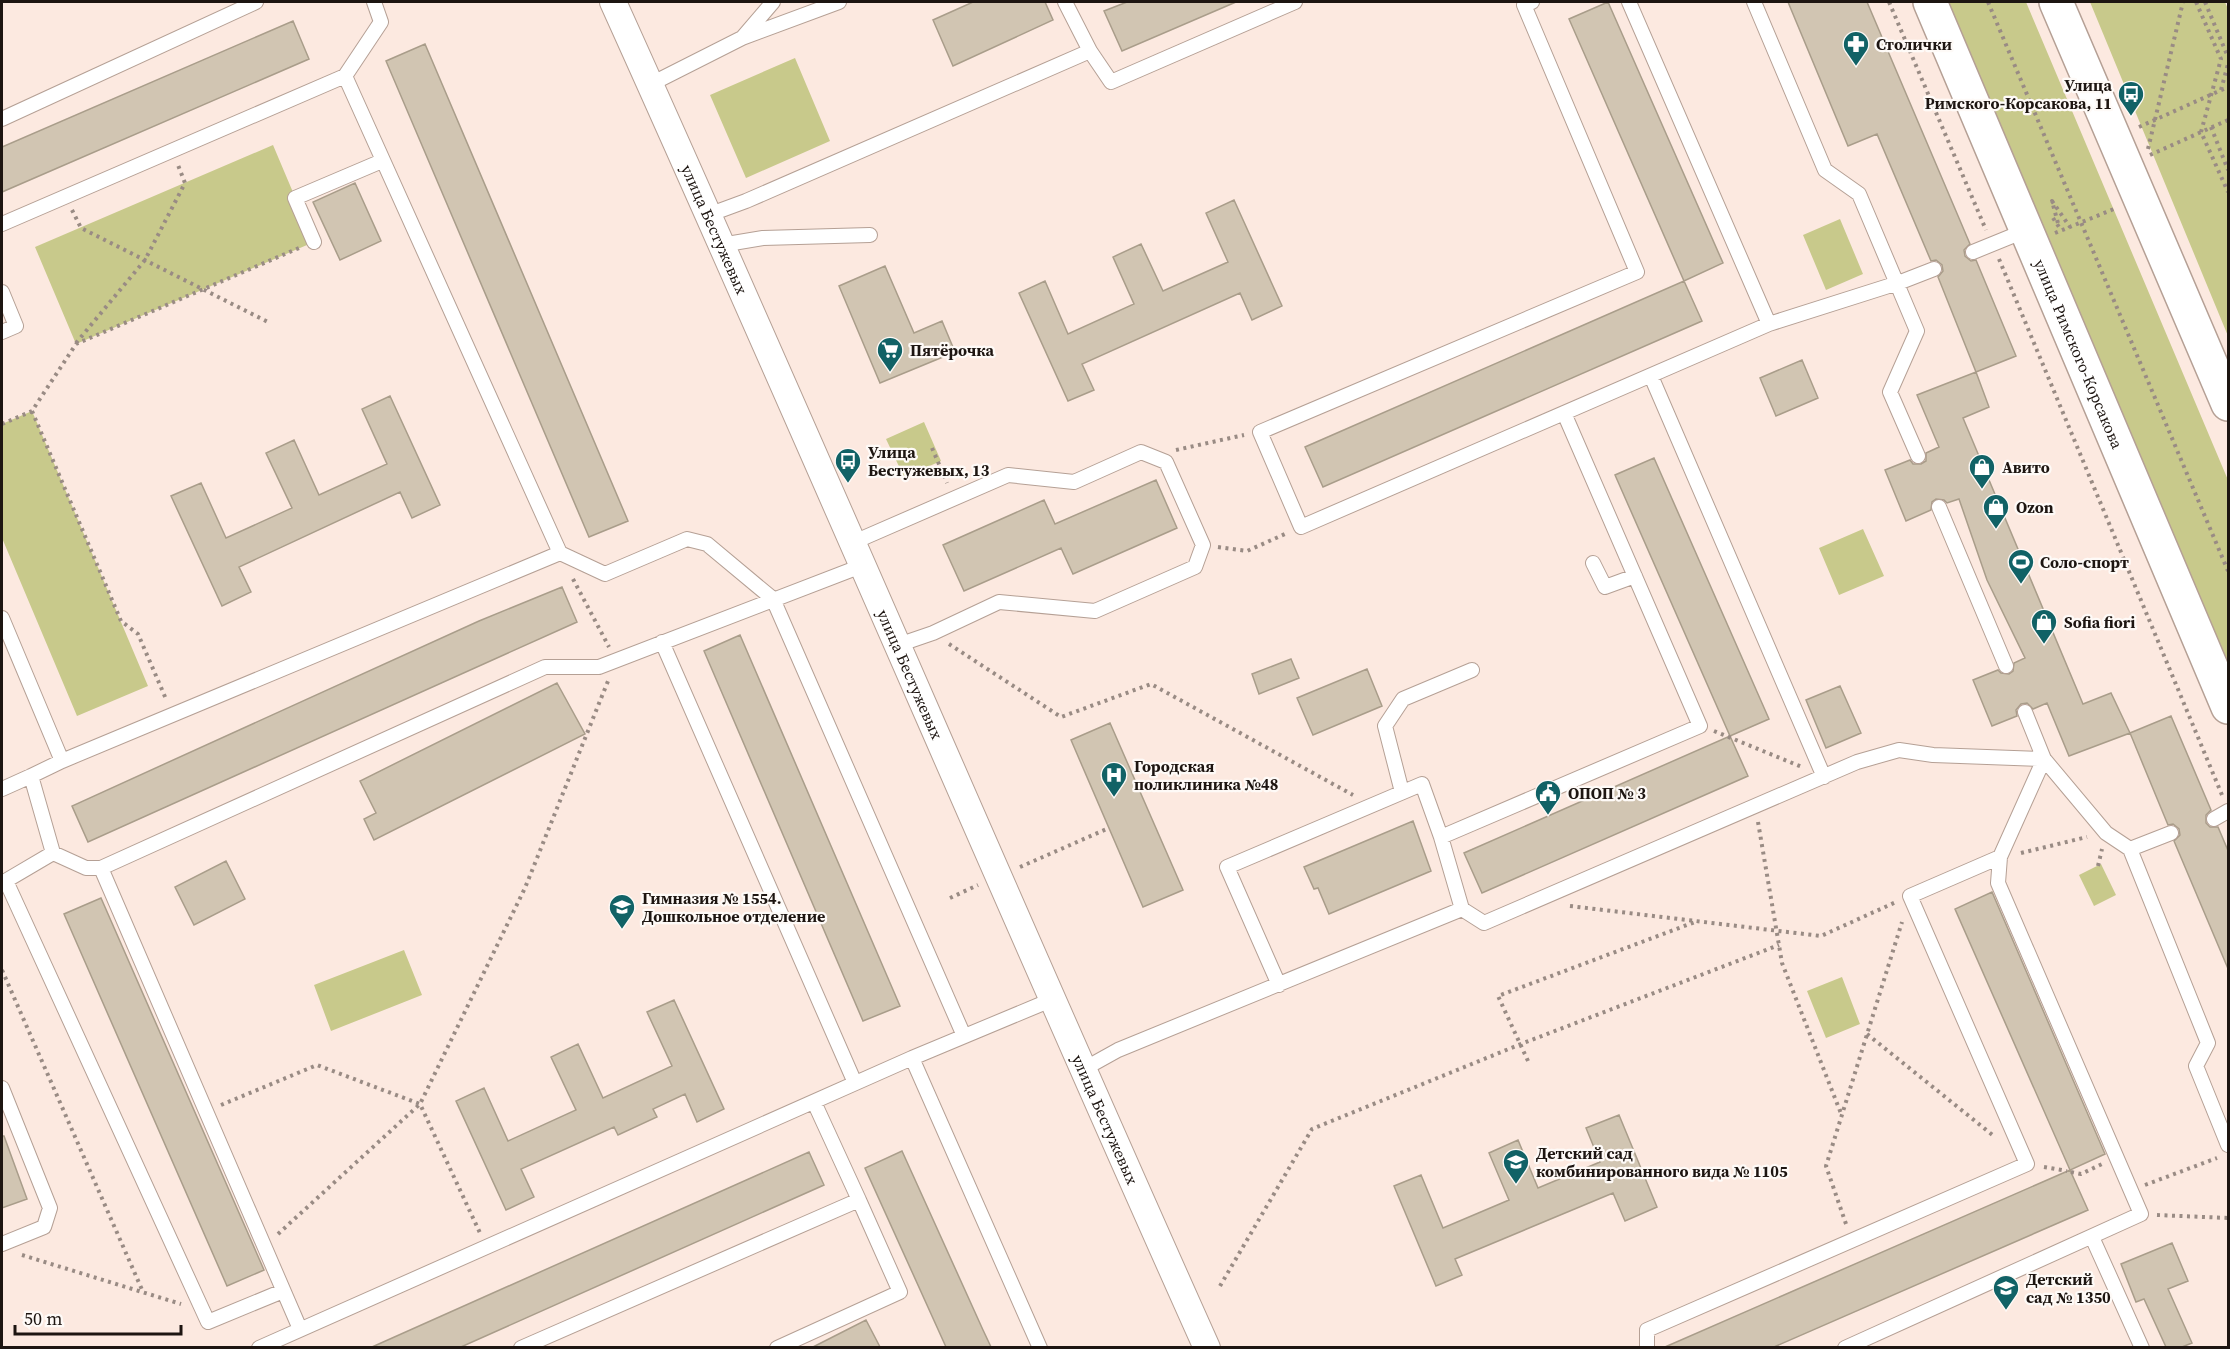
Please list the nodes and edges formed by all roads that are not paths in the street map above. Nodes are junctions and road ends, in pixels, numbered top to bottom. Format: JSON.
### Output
{"nodes":[{"id":1,"x":256,"y":2,"type":"edge"},
{"id":2,"x":374,"y":2,"type":"edge"},
{"id":3,"x":613,"y":2,"type":"edge"},
{"id":4,"x":773,"y":2,"type":"edge"},
{"id":5,"x":839,"y":2,"type":"edge"},
{"id":6,"x":1065,"y":2,"type":"edge"},
{"id":7,"x":1295,"y":2,"type":"edge"},
{"id":8,"x":1532,"y":2,"type":"edge"},
{"id":9,"x":1629,"y":2,"type":"edge"},
{"id":10,"x":1754,"y":2,"type":"edge"},
{"id":11,"x":1930,"y":2,"type":"edge"},
{"id":12,"x":2056,"y":2,"type":"edge"},
{"id":13,"x":742,"y":38,"type":"junction"},
{"id":14,"x":1090,"y":51,"type":"junction"},
{"id":15,"x":345,"y":76,"type":"junction"},
{"id":16,"x":651,"y":84,"type":"junction"},
{"id":17,"x":2,"y":119,"type":"edge"},
{"id":18,"x":382,"y":161,"type":"junction"},
{"id":19,"x":708,"y":215,"type":"junction"},
{"id":20,"x":2,"y":224,"type":"edge"},
{"id":21,"x":2028,"y":230,"type":"junction"},
{"id":22,"x":870,"y":235,"type":"dead end"},
{"id":23,"x":314,"y":242,"type":"road end"},
{"id":24,"x":721,"y":245,"type":"junction"},
{"id":25,"x":1973,"y":252,"type":"dead end"},
{"id":26,"x":1934,"y":269,"type":"dead end"},
{"id":27,"x":1898,"y":284,"type":"junction"},
{"id":28,"x":2,"y":291,"type":"edge"},
{"id":29,"x":1769,"y":324,"type":"junction"},
{"id":30,"x":2,"y":332,"type":"edge"},
{"id":31,"x":1651,"y":376,"type":"junction"},
{"id":32,"x":2229,"y":404,"type":"edge"},
{"id":33,"x":1564,"y":413,"type":"junction"},
{"id":34,"x":1918,"y":456,"type":"dead end"},
{"id":35,"x":1939,"y":507,"type":"dead end"},
{"id":36,"x":560,"y":553,"type":"junction"},
{"id":37,"x":859,"y":554,"type":"junction"},
{"id":38,"x":1593,"y":563,"type":"dead end"},
{"id":39,"x":1635,"y":576,"type":"junction"},
{"id":40,"x":773,"y":599,"type":"junction"},
{"id":41,"x":2,"y":618,"type":"edge"},
{"id":42,"x":662,"y":642,"type":"junction"},
{"id":43,"x":898,"y":645,"type":"junction"},
{"id":44,"x":2006,"y":666,"type":"dead end"},
{"id":45,"x":1472,"y":670,"type":"dead end"},
{"id":46,"x":2229,"y":707,"type":"edge"},
{"id":47,"x":2025,"y":712,"type":"dead end"},
{"id":48,"x":2044,"y":759,"type":"junction"},
{"id":49,"x":62,"y":761,"type":"junction"},
{"id":50,"x":31,"y":776,"type":"junction"},
{"id":51,"x":1824,"y":777,"type":"junction"},
{"id":52,"x":2,"y":789,"type":"edge"},
{"id":53,"x":1402,"y":792,"type":"junction"},
{"id":54,"x":2229,"y":811,"type":"edge"},
{"id":55,"x":2214,"y":819,"type":"dead end"},
{"id":56,"x":2171,"y":833,"type":"dead end"},
{"id":57,"x":1441,"y":837,"type":"junction"},
{"id":58,"x":2130,"y":849,"type":"junction"},
{"id":59,"x":53,"y":853,"type":"junction"},
{"id":60,"x":2000,"y":857,"type":"junction"},
{"id":61,"x":101,"y":868,"type":"junction"},
{"id":62,"x":4,"y":882,"type":"edge"},
{"id":63,"x":1462,"y":909,"type":"junction"},
{"id":64,"x":1279,"y":985,"type":"junction"},
{"id":65,"x":1051,"y":1000,"type":"junction"},
{"id":66,"x":964,"y":1036,"type":"junction"},
{"id":67,"x":912,"y":1058,"type":"junction"},
{"id":68,"x":1082,"y":1070,"type":"junction"},
{"id":69,"x":855,"y":1083,"type":"junction"},
{"id":70,"x":2,"y":1088,"type":"edge"},
{"id":71,"x":814,"y":1102,"type":"junction"},
{"id":72,"x":2229,"y":1145,"type":"edge"},
{"id":73,"x":859,"y":1200,"type":"junction"},
{"id":74,"x":2092,"y":1237,"type":"junction"},
{"id":75,"x":7,"y":1248,"type":"edge"},
{"id":76,"x":283,"y":1291,"type":"junction"},
{"id":77,"x":300,"y":1329,"type":"junction"},
{"id":78,"x":259,"y":1347,"type":"edge"},
{"id":79,"x":521,"y":1347,"type":"edge"},
{"id":80,"x":777,"y":1347,"type":"edge"},
{"id":81,"x":1040,"y":1347,"type":"edge"},
{"id":82,"x":1208,"y":1347,"type":"edge"},
{"id":83,"x":1647,"y":1347,"type":"edge"},
{"id":84,"x":1845,"y":1347,"type":"edge"},
{"id":85,"x":2142,"y":1347,"type":"edge"}],
"edges":[{"from":1,"to":17,"type":"lane"},
{"from":2,"to":15,"type":"lane"},
{"from":3,"to":16,"type":"street","name":"улица Бестужевых"},
{"from":4,"to":13,"type":"lane"},
{"from":5,"to":13,"type":"lane"},
{"from":6,"to":14,"type":"lane"},
{"from":7,"to":14,"type":"lane"},
{"from":8,"to":33,"type":"lane"},
{"from":9,"to":29,"type":"lane"},
{"from":10,"to":27,"type":"lane"},
{"from":11,"to":21,"type":"street","name":"улица Римского-Корсакова"},
{"from":12,"to":32,"type":"street"},
{"from":13,"to":16,"type":"lane"},
{"from":14,"to":19,"type":"lane"},
{"from":15,"to":18,"type":"lane"},
{"from":15,"to":20,"type":"lane"},
{"from":16,"to":19,"type":"street","name":"улица Бестужевых"},
{"from":18,"to":23,"type":"lane"},
{"from":18,"to":36,"type":"lane"},
{"from":19,"to":24,"type":"street","name":"улица Бестужевых"},
{"from":21,"to":25,"type":"lane"},
{"from":21,"to":46,"type":"street","name":"улица Римского-Корсакова"},
{"from":22,"to":24,"type":"lane"},
{"from":24,"to":37,"type":"street","name":"улица Бестужевых"},
{"from":26,"to":27,"type":"lane"},
{"from":27,"to":29,"type":"lane"},
{"from":27,"to":34,"type":"lane"},
{"from":28,"to":30,"type":"lane"},
{"from":29,"to":31,"type":"lane"},
{"from":31,"to":33,"type":"lane"},
{"from":31,"to":51,"type":"lane"},
{"from":33,"to":39,"type":"lane"},
{"from":35,"to":44,"type":"lane"},
{"from":36,"to":40,"type":"lane"},
{"from":36,"to":49,"type":"lane"},
{"from":37,"to":40,"type":"lane"},
{"from":37,"to":43,"type":"street","name":"улица Бестужевых"},
{"from":37,"to":43,"type":"lane"},
{"from":38,"to":39,"type":"lane"},
{"from":39,"to":57,"type":"lane"},
{"from":40,"to":42,"type":"lane"},
{"from":40,"to":66,"type":"lane"},
{"from":41,"to":49,"type":"lane"},
{"from":42,"to":61,"type":"lane"},
{"from":42,"to":69,"type":"lane"},
{"from":43,"to":65,"type":"street","name":"улица Бестужевых"},
{"from":45,"to":53,"type":"lane"},
{"from":47,"to":48,"type":"lane"},
{"from":48,"to":51,"type":"lane"},
{"from":48,"to":58,"type":"lane"},
{"from":48,"to":60,"type":"lane"},
{"from":49,"to":50,"type":"lane"},
{"from":50,"to":52,"type":"lane"},
{"from":50,"to":59,"type":"lane"},
{"from":51,"to":63,"type":"lane"},
{"from":53,"to":57,"type":"lane"},
{"from":53,"to":64,"type":"lane"},
{"from":54,"to":55,"type":"lane"},
{"from":56,"to":58,"type":"lane"},
{"from":57,"to":63,"type":"lane"},
{"from":58,"to":72,"type":"lane"},
{"from":59,"to":61,"type":"lane"},
{"from":59,"to":62,"type":"lane"},
{"from":60,"to":74,"type":"lane"},
{"from":60,"to":83,"type":"lane"},
{"from":61,"to":76,"type":"lane"},
{"from":62,"to":76,"type":"lane"},
{"from":63,"to":64,"type":"lane"},
{"from":64,"to":68,"type":"lane"},
{"from":65,"to":66,"type":"lane"},
{"from":65,"to":68,"type":"street","name":"улица Бестужевых"},
{"from":66,"to":67,"type":"lane"},
{"from":67,"to":69,"type":"lane"},
{"from":67,"to":81,"type":"lane"},
{"from":68,"to":82,"type":"street","name":"улица Бестужевых"},
{"from":69,"to":71,"type":"lane"},
{"from":70,"to":75,"type":"lane"},
{"from":71,"to":73,"type":"lane"},
{"from":71,"to":77,"type":"lane"},
{"from":73,"to":79,"type":"lane"},
{"from":73,"to":80,"type":"lane"},
{"from":74,"to":84,"type":"lane"},
{"from":74,"to":85,"type":"lane"},
{"from":76,"to":77,"type":"lane"},
{"from":77,"to":78,"type":"lane"}]}
